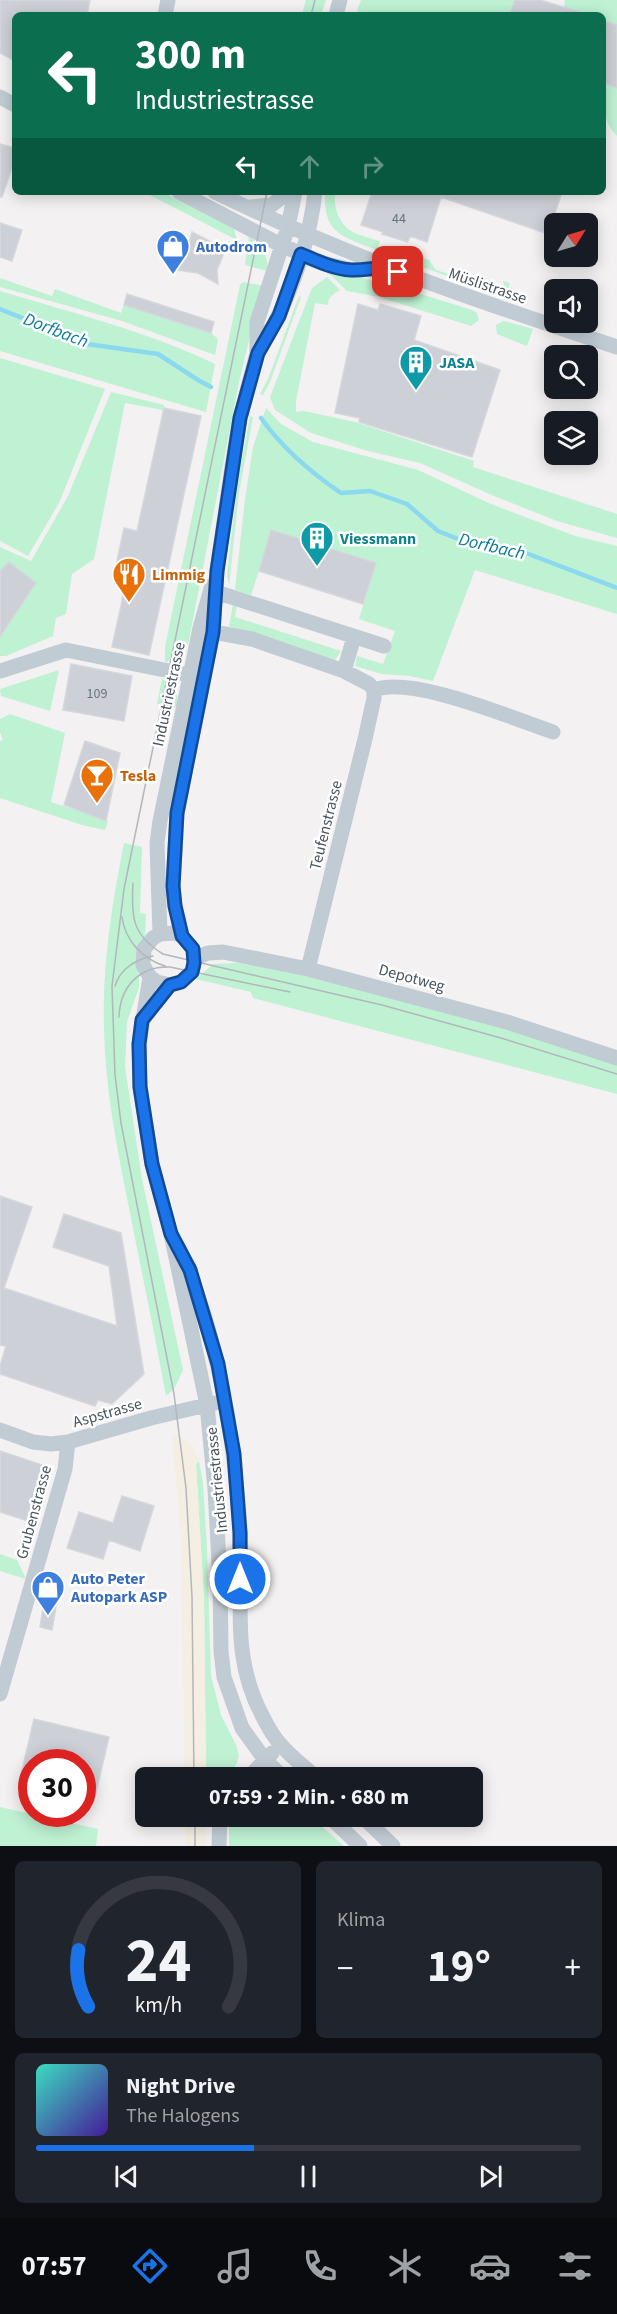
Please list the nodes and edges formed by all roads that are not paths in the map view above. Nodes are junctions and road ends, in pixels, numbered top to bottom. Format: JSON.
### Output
{"nodes":[{"id":1,"x":185,"y":195,"type":"edge"},
{"id":2,"x":221,"y":195,"type":"edge"},
{"id":3,"x":284,"y":195,"type":"edge"},
{"id":4,"x":294,"y":195,"type":"edge"},
{"id":5,"x":315,"y":195,"type":"edge"},
{"id":6,"x":247,"y":207,"type":"junction"},
{"id":7,"x":288,"y":227,"type":"junction"},
{"id":8,"x":308,"y":234,"type":"junction"},
{"id":9,"x":283,"y":246,"type":"junction"},
{"id":10,"x":301,"y":254,"type":"junction"},
{"id":11,"x":382,"y":266,"type":"junction"},
{"id":12,"x":617,"y":347,"type":"edge"},
{"id":13,"x":258,"y":353,"type":"junction"},
{"id":14,"x":217,"y":571,"type":"junction"},
{"id":15,"x":216,"y":592,"type":"junction"},
{"id":16,"x":213,"y":632,"type":"junction"},
{"id":17,"x":354,"y":637,"type":"junction"},
{"id":18,"x":384,"y":646,"type":"dead end"},
{"id":19,"x":0,"y":671,"type":"edge"},
{"id":20,"x":344,"y":672,"type":"junction"},
{"id":21,"x":189,"y":675,"type":"junction"},
{"id":22,"x":373,"y":689,"type":"junction"},
{"id":23,"x":553,"y":732,"type":"dead end"},
{"id":24,"x":159,"y":934,"type":"junction"},
{"id":25,"x":182,"y":936,"type":"junction"},
{"id":26,"x":195,"y":958,"type":"junction"},
{"id":27,"x":309,"y":969,"type":"junction"},
{"id":28,"x":150,"y":977,"type":"junction"},
{"id":29,"x":170,"y":985,"type":"junction"},
{"id":30,"x":142,"y":1020,"type":"junction"},
{"id":31,"x":617,"y":1058,"type":"edge"},
{"id":32,"x":171,"y":1234,"type":"junction"},
{"id":33,"x":224,"y":1401,"type":"junction"},
{"id":34,"x":207,"y":1405,"type":"junction"},
{"id":35,"x":0,"y":1430,"type":"edge"},
{"id":36,"x":68,"y":1442,"type":"junction"},
{"id":37,"x":0,"y":1694,"type":"edge"},
{"id":38,"x":280,"y":1745,"type":"junction"},
{"id":39,"x":266,"y":1760,"type":"junction"},
{"id":40,"x":259,"y":1767,"type":"edge"},
{"id":41,"x":273,"y":1767,"type":"edge"},
{"id":42,"x":305,"y":1767,"type":"edge"},
{"id":43,"x":220,"y":1827,"type":"edge"},
{"id":44,"x":342,"y":1827,"type":"edge"},
{"id":45,"x":373,"y":1827,"type":"edge"},
{"id":46,"x":219,"y":1846,"type":"edge"},
{"id":47,"x":360,"y":1846,"type":"edge"},
{"id":48,"x":393,"y":1846,"type":"edge"}],
"edges":[{"from":1,"to":9,"type":"street","name":"Müslistrasse"},
{"from":2,"to":6,"type":"street","name":"Müslistrasse"},
{"from":3,"to":6,"type":"street"},
{"from":4,"to":7,"type":"street","name":"Industriestrasse"},
{"from":5,"to":8,"type":"street","name":"Industriestrasse"},
{"from":6,"to":7,"type":"street","name":"Müslistrasse"},
{"from":7,"to":8,"type":"street","name":"Müslistrasse"},
{"from":7,"to":9,"type":"street","name":"Industriestrasse"},
{"from":8,"to":10,"type":"street","name":"Industriestrasse"},
{"from":8,"to":11,"type":"street","name":"Müslistrasse"},
{"from":9,"to":10,"type":"street","name":"Müslistrasse"},
{"from":9,"to":13,"type":"street","name":"Industriestrasse"},
{"from":10,"to":11,"type":"street","name":"Müslistrasse"},
{"from":10,"to":13,"type":"street","name":"Industriestrasse"},
{"from":11,"to":12,"type":"street","name":"Müslistrasse"},
{"from":13,"to":14,"type":"street","name":"Industriestrasse"},
{"from":14,"to":15,"type":"street","name":"Industriestrasse"},
{"from":14,"to":21,"type":"street","name":"Industriestrasse"},
{"from":15,"to":16,"type":"street","name":"Industriestrasse"},
{"from":15,"to":17,"type":"street"},
{"from":16,"to":20,"type":"street"},
{"from":16,"to":25,"type":"street","name":"Industriestrasse"},
{"from":17,"to":18,"type":"street"},
{"from":17,"to":20,"type":"street"},
{"from":19,"to":21,"type":"street"},
{"from":20,"to":22,"type":"street"},
{"from":21,"to":24,"type":"street","name":"Industriestrasse"},
{"from":22,"to":23,"type":"street"},
{"from":22,"to":27,"type":"street","name":"Teufenstrasse"},
{"from":24,"to":25,"type":"street"},
{"from":24,"to":28,"type":"street","name":"Industriestrasse"},
{"from":25,"to":26,"type":"street","name":"Industriestrasse"},
{"from":26,"to":27,"type":"street","name":"Depotweg"},
{"from":26,"to":29,"type":"street"},
{"from":27,"to":31,"type":"street","name":"Depotweg"},
{"from":28,"to":29,"type":"street"},
{"from":28,"to":30,"type":"street","name":"Industriestrasse"},
{"from":29,"to":30,"type":"street"},
{"from":30,"to":32,"type":"street","name":"Industriestrasse"},
{"from":32,"to":33,"type":"street","name":"Industriestrasse"},
{"from":32,"to":34,"type":"street","name":"Industriestrasse"},
{"from":33,"to":34,"type":"street","name":"Aspstrasse"},
{"from":33,"to":38,"type":"street","name":"Industriestrasse"},
{"from":34,"to":36,"type":"street","name":"Aspstrasse"},
{"from":34,"to":39,"type":"street","name":"Industriestrasse"},
{"from":35,"to":36,"type":"street","name":"Aspstrasse"},
{"from":36,"to":37,"type":"street","name":"Grubenstrasse"},
{"from":38,"to":39,"type":"street"},
{"from":38,"to":42,"type":"street","name":"Industriestrasse"},
{"from":39,"to":40,"type":"street"},
{"from":39,"to":41,"type":"street","name":"Industriestrasse"},
{"from":43,"to":46,"type":"street"},
{"from":44,"to":47,"type":"street"},
{"from":45,"to":48,"type":"street"}]}
